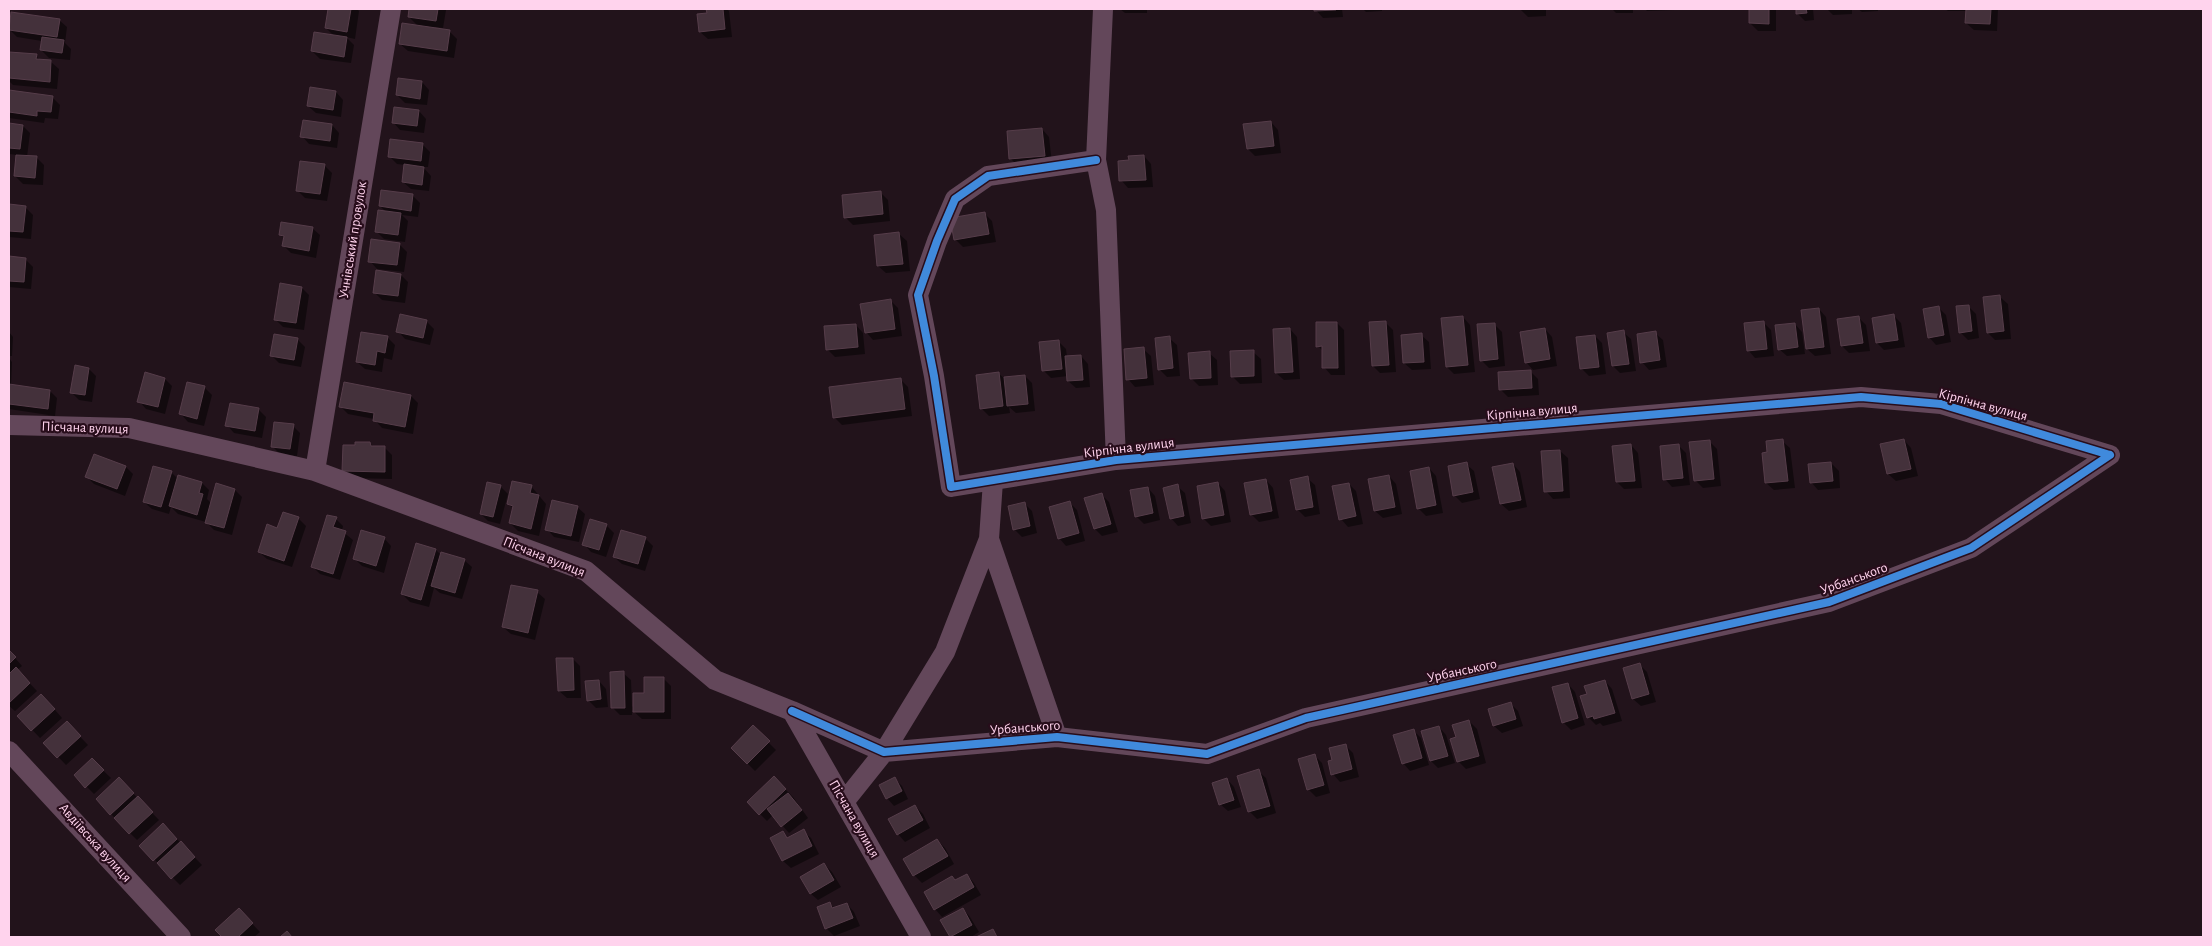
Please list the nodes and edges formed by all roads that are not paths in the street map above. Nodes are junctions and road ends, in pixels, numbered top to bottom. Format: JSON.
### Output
{"nodes":[{"id":1,"x":392,"y":9,"type":"edge"},
{"id":2,"x":1103,"y":9,"type":"edge"},
{"id":3,"x":1096,"y":160,"type":"junction"},
{"id":4,"x":9,"y":425,"type":"edge"},
{"id":5,"x":2110,"y":455,"type":"joint"},
{"id":6,"x":1116,"y":460,"type":"junction"},
{"id":7,"x":315,"y":471,"type":"junction"},
{"id":8,"x":993,"y":480,"type":"junction"},
{"id":9,"x":989,"y":539,"type":"junction"},
{"id":10,"x":792,"y":711,"type":"junction"},
{"id":11,"x":1057,"y":737,"type":"junction"},
{"id":12,"x":9,"y":750,"type":"edge"},
{"id":13,"x":884,"y":752,"type":"junction"},
{"id":14,"x":844,"y":802,"type":"junction"},
{"id":15,"x":181,"y":937,"type":"edge"},
{"id":16,"x":921,"y":937,"type":"edge"}],
"edges":[{"from":1,"to":7,"type":"street","name":"Учнівський провулок"},
{"from":2,"to":3,"type":"street"},
{"from":3,"to":6,"type":"street"},
{"from":3,"to":8,"type":"street","name":"Кiрпiчна вулиця"},
{"from":4,"to":7,"type":"street","name":"Пiсчана вулиця"},
{"from":5,"to":6,"type":"street","name":"Кiрпiчна вулиця"},
{"from":5,"to":11,"type":"street","name":"Урбанського"},
{"from":6,"to":8,"type":"street","name":"Кiрпiчна вулиця"},
{"from":7,"to":10,"type":"street","name":"Пiсчана вулиця"},
{"from":8,"to":9,"type":"street"},
{"from":9,"to":11,"type":"street"},
{"from":9,"to":13,"type":"street"},
{"from":10,"to":13,"type":"street","name":"Урбанського"},
{"from":10,"to":14,"type":"street","name":"Пiсчана вулиця"},
{"from":11,"to":13,"type":"street","name":"Урбанського"},
{"from":12,"to":15,"type":"street","name":"Авдіївська вулиця"},
{"from":13,"to":14,"type":"street"},
{"from":14,"to":16,"type":"street","name":"Пiсчана вулиця"}]}
